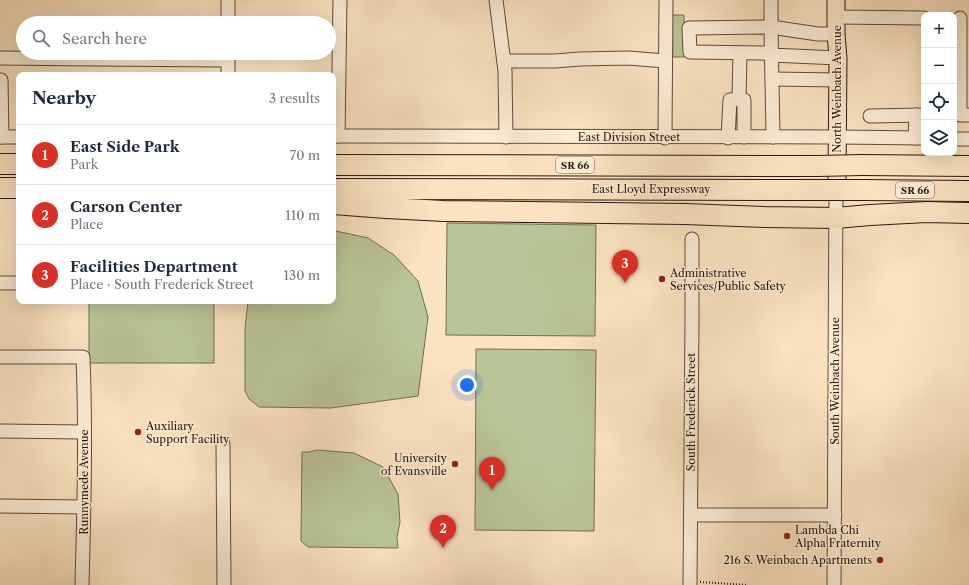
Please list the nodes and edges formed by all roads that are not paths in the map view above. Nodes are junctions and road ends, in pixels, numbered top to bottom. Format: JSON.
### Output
{"nodes":[{"id":1,"x":228,"y":0,"type":"edge"},
{"id":2,"x":340,"y":0,"type":"edge"},
{"id":3,"x":496,"y":0,"type":"edge"},
{"id":4,"x":666,"y":0,"type":"edge"},
{"id":5,"x":772,"y":0,"type":"edge"},
{"id":6,"x":836,"y":0,"type":"edge"},
{"id":7,"x":228,"y":16,"type":"edge"},
{"id":8,"x":921,"y":18,"type":"edge"},
{"id":9,"x":961,"y":18,"type":"edge"},
{"id":10,"x":836,"y":25,"type":"junction"},
{"id":11,"x":771,"y":27,"type":"junction"},
{"id":12,"x":740,"y":53,"type":"junction"},
{"id":13,"x":771,"y":55,"type":"junction"},
{"id":14,"x":0,"y":58,"type":"edge"},
{"id":15,"x":16,"y":58,"type":"edge"},
{"id":16,"x":838,"y":58,"type":"junction"},
{"id":17,"x":228,"y":60,"type":"edge"},
{"id":18,"x":504,"y":61,"type":"junction"},
{"id":19,"x":665,"y":61,"type":"junction"},
{"id":20,"x":228,"y":72,"type":"edge"},
{"id":21,"x":772,"y":79,"type":"junction"},
{"id":22,"x":1,"y":80,"type":"dead end"},
{"id":23,"x":795,"y":80,"type":"junction"},
{"id":24,"x":838,"y":80,"type":"junction"},
{"id":25,"x":739,"y":99,"type":"junction"},
{"id":26,"x":772,"y":103,"type":"junction"},
{"id":27,"x":336,"y":109,"type":"edge"},
{"id":28,"x":920,"y":115,"type":"edge"},
{"id":29,"x":961,"y":115,"type":"edge"},
{"id":30,"x":870,"y":116,"type":"dead end"},
{"id":31,"x":336,"y":136,"type":"edge"},
{"id":32,"x":1,"y":137,"type":"edge"},
{"id":33,"x":16,"y":137,"type":"edge"},
{"id":34,"x":506,"y":137,"type":"junction"},
{"id":35,"x":744,"y":137,"type":"junction"},
{"id":36,"x":773,"y":137,"type":"junction"},
{"id":37,"x":838,"y":137,"type":"junction"},
{"id":38,"x":665,"y":138,"type":"junction"},
{"id":39,"x":728,"y":138,"type":"junction"},
{"id":40,"x":920,"y":138,"type":"edge"},
{"id":41,"x":957,"y":139,"type":"edge"},
{"id":42,"x":969,"y":139,"type":"edge"},
{"id":43,"x":0,"y":164,"type":"edge"},
{"id":44,"x":16,"y":164,"type":"edge"},
{"id":45,"x":336,"y":165,"type":"edge"},
{"id":46,"x":969,"y":166,"type":"edge"},
{"id":47,"x":836,"y":178,"type":"joint"},
{"id":48,"x":0,"y":188,"type":"edge"},
{"id":49,"x":16,"y":188,"type":"edge"},
{"id":50,"x":336,"y":189,"type":"edge"},
{"id":51,"x":969,"y":191,"type":"edge"},
{"id":52,"x":336,"y":204,"type":"edge"},
{"id":53,"x":969,"y":213,"type":"edge"},
{"id":54,"x":836,"y":218,"type":"junction"},
{"id":55,"x":692,"y":238,"type":"dead end"},
{"id":56,"x":0,"y":283,"type":"edge"},
{"id":57,"x":16,"y":283,"type":"edge"},
{"id":58,"x":0,"y":357,"type":"edge"},
{"id":59,"x":0,"y":431,"type":"edge"},
{"id":60,"x":84,"y":432,"type":"junction"},
{"id":61,"x":223,"y":444,"type":"dead end"},
{"id":62,"x":0,"y":506,"type":"edge"},
{"id":63,"x":84,"y":507,"type":"junction"},
{"id":64,"x":691,"y":515,"type":"junction"},
{"id":65,"x":835,"y":515,"type":"junction"},
{"id":66,"x":694,"y":583,"type":"edge"},
{"id":67,"x":82,"y":585,"type":"edge"},
{"id":68,"x":224,"y":585,"type":"edge"},
{"id":69,"x":834,"y":585,"type":"edge"}],
"edges":[{"from":1,"to":7,"type":"street"},
{"from":2,"to":27,"type":"street"},
{"from":3,"to":18,"type":"street"},
{"from":4,"to":19,"type":"street"},
{"from":5,"to":11,"type":"street"},
{"from":6,"to":10,"type":"main road","name":"North Weinbach Avenue"},
{"from":8,"to":10,"type":"street"},
{"from":9,"to":29,"type":"street"},
{"from":10,"to":11,"type":"street"},
{"from":10,"to":16,"type":"main road","name":"North Weinbach Avenue"},
{"from":11,"to":12,"type":"street"},
{"from":11,"to":13,"type":"street"},
{"from":12,"to":13,"type":"street"},
{"from":12,"to":25,"type":"street"},
{"from":13,"to":16,"type":"street"},
{"from":13,"to":21,"type":"street"},
{"from":14,"to":15,"type":"street"},
{"from":16,"to":24,"type":"main road","name":"North Weinbach Avenue"},
{"from":17,"to":20,"type":"street"},
{"from":18,"to":19,"type":"street"},
{"from":18,"to":34,"type":"street"},
{"from":19,"to":38,"type":"street"},
{"from":21,"to":23,"type":"street"},
{"from":21,"to":26,"type":"street"},
{"from":22,"to":32,"type":"street"},
{"from":23,"to":24,"type":"street"},
{"from":23,"to":26,"type":"street"},
{"from":24,"to":37,"type":"main road","name":"North Weinbach Avenue"},
{"from":25,"to":35,"type":"street"},
{"from":25,"to":39,"type":"street"},
{"from":26,"to":36,"type":"street"},
{"from":28,"to":30,"type":"street"},
{"from":28,"to":40,"type":"street"},
{"from":31,"to":34,"type":"street","name":"East Division Street"},
{"from":32,"to":33,"type":"street"},
{"from":34,"to":38,"type":"street","name":"East Division Street"},
{"from":35,"to":36,"type":"street","name":"East Division Street"},
{"from":35,"to":39,"type":"street","name":"East Division Street"},
{"from":36,"to":37,"type":"street","name":"East Division Street"},
{"from":37,"to":40,"type":"street","name":"East Division Street"},
{"from":37,"to":47,"type":"main road","name":"North Weinbach Avenue"},
{"from":38,"to":39,"type":"street","name":"East Division Street"},
{"from":41,"to":42,"type":"street"},
{"from":43,"to":44,"type":"highway"},
{"from":45,"to":46,"type":"highway","number":"SR 66","bridge":true},
{"from":47,"to":54,"type":"street","name":"South Weinbach Avenue"},
{"from":48,"to":49,"type":"highway"},
{"from":50,"to":51,"type":"highway","name":"East Lloyd Expressway","number":"SR 66","bridge":true},
{"from":52,"to":54,"type":"highway"},
{"from":53,"to":54,"type":"highway"},
{"from":54,"to":65,"type":"street","name":"South Weinbach Avenue"},
{"from":55,"to":64,"type":"street","name":"South Frederick Street"},
{"from":56,"to":57,"type":"street"},
{"from":58,"to":60,"type":"street","name":"Runnymede Avenue"},
{"from":59,"to":60,"type":"street"},
{"from":60,"to":63,"type":"street","name":"Runnymede Avenue"},
{"from":61,"to":68,"type":"street"},
{"from":62,"to":63,"type":"street"},
{"from":63,"to":67,"type":"street","name":"Runnymede Avenue"},
{"from":64,"to":65,"type":"street"},
{"from":64,"to":66,"type":"street","name":"South Frederick Street"},
{"from":65,"to":69,"type":"street","name":"South Weinbach Avenue"}]}
